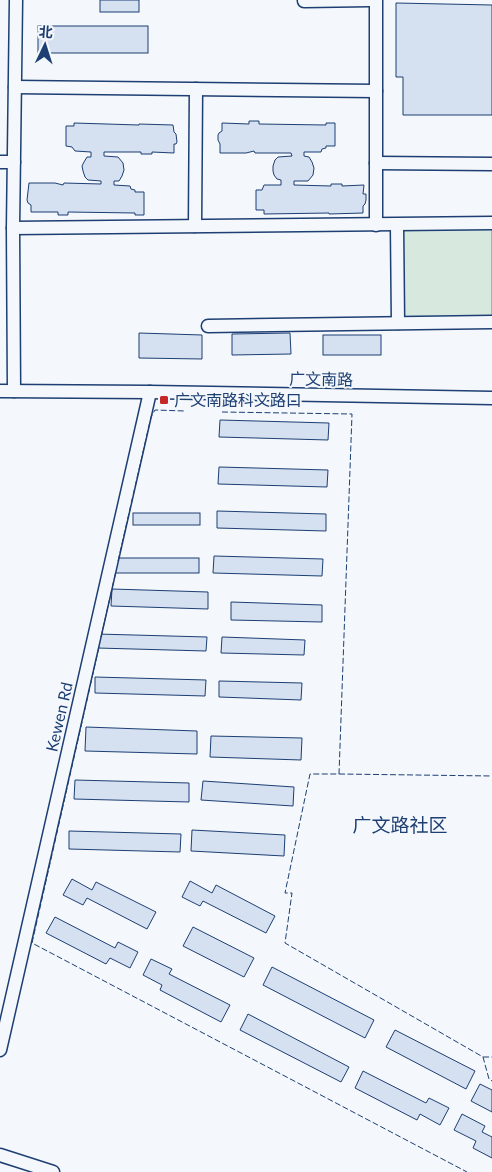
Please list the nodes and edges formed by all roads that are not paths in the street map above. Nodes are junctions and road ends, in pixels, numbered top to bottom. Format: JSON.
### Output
{"nodes":[{"id":1,"x":16,"y":0,"type":"edge"},
{"id":2,"x":313,"y":0,"type":"edge"},
{"id":3,"x":370,"y":0,"type":"edge"},
{"id":4,"x":376,"y":0,"type":"edge"},
{"id":5,"x":15,"y":87,"type":"junction"},
{"id":6,"x":196,"y":89,"type":"junction"},
{"id":7,"x":376,"y":91,"type":"junction"},
{"id":8,"x":0,"y":162,"type":"edge"},
{"id":9,"x":14,"y":162,"type":"junction"},
{"id":10,"x":376,"y":163,"type":"junction"},
{"id":11,"x":492,"y":164,"type":"edge"},
{"id":12,"x":492,"y":223,"type":"edge"},
{"id":13,"x":376,"y":225,"type":"junction"},
{"id":14,"x":397,"y":225,"type":"junction"},
{"id":15,"x":195,"y":226,"type":"junction"},
{"id":16,"x":13,"y":228,"type":"junction"},
{"id":17,"x":492,"y":322,"type":"edge"},
{"id":18,"x":398,"y":323,"type":"junction"},
{"id":19,"x":208,"y":326,"type":"dead end"},
{"id":20,"x":0,"y":391,"type":"edge"},
{"id":21,"x":14,"y":391,"type":"junction"},
{"id":22,"x":150,"y":392,"type":"junction"},
{"id":23,"x":492,"y":398,"type":"edge"},
{"id":24,"x":0,"y":1050,"type":"edge"},
{"id":25,"x":0,"y":1155,"type":"edge"},
{"id":26,"x":53,"y":1172,"type":"edge"}],
"edges":[{"from":1,"to":5,"type":"street"},
{"from":2,"to":3,"type":"street"},
{"from":4,"to":7,"type":"street"},
{"from":5,"to":6,"type":"street"},
{"from":5,"to":9,"type":"street"},
{"from":6,"to":7,"type":"street"},
{"from":6,"to":15,"type":"street"},
{"from":7,"to":10,"type":"street"},
{"from":8,"to":9,"type":"street"},
{"from":9,"to":16,"type":"street"},
{"from":10,"to":11,"type":"street"},
{"from":10,"to":13,"type":"street"},
{"from":12,"to":14,"type":"street"},
{"from":13,"to":14,"type":"street"},
{"from":13,"to":15,"type":"street"},
{"from":14,"to":18,"type":"street"},
{"from":15,"to":16,"type":"street"},
{"from":16,"to":21,"type":"street"},
{"from":17,"to":18,"type":"street"},
{"from":18,"to":19,"type":"street"},
{"from":20,"to":21,"type":"street","name":"广文南路"},
{"from":21,"to":22,"type":"street","name":"广文南路"},
{"from":22,"to":23,"type":"street","name":"广文南路"},
{"from":22,"to":24,"type":"street","name":"Kewen Rd"},
{"from":25,"to":26,"type":"street"}]}
